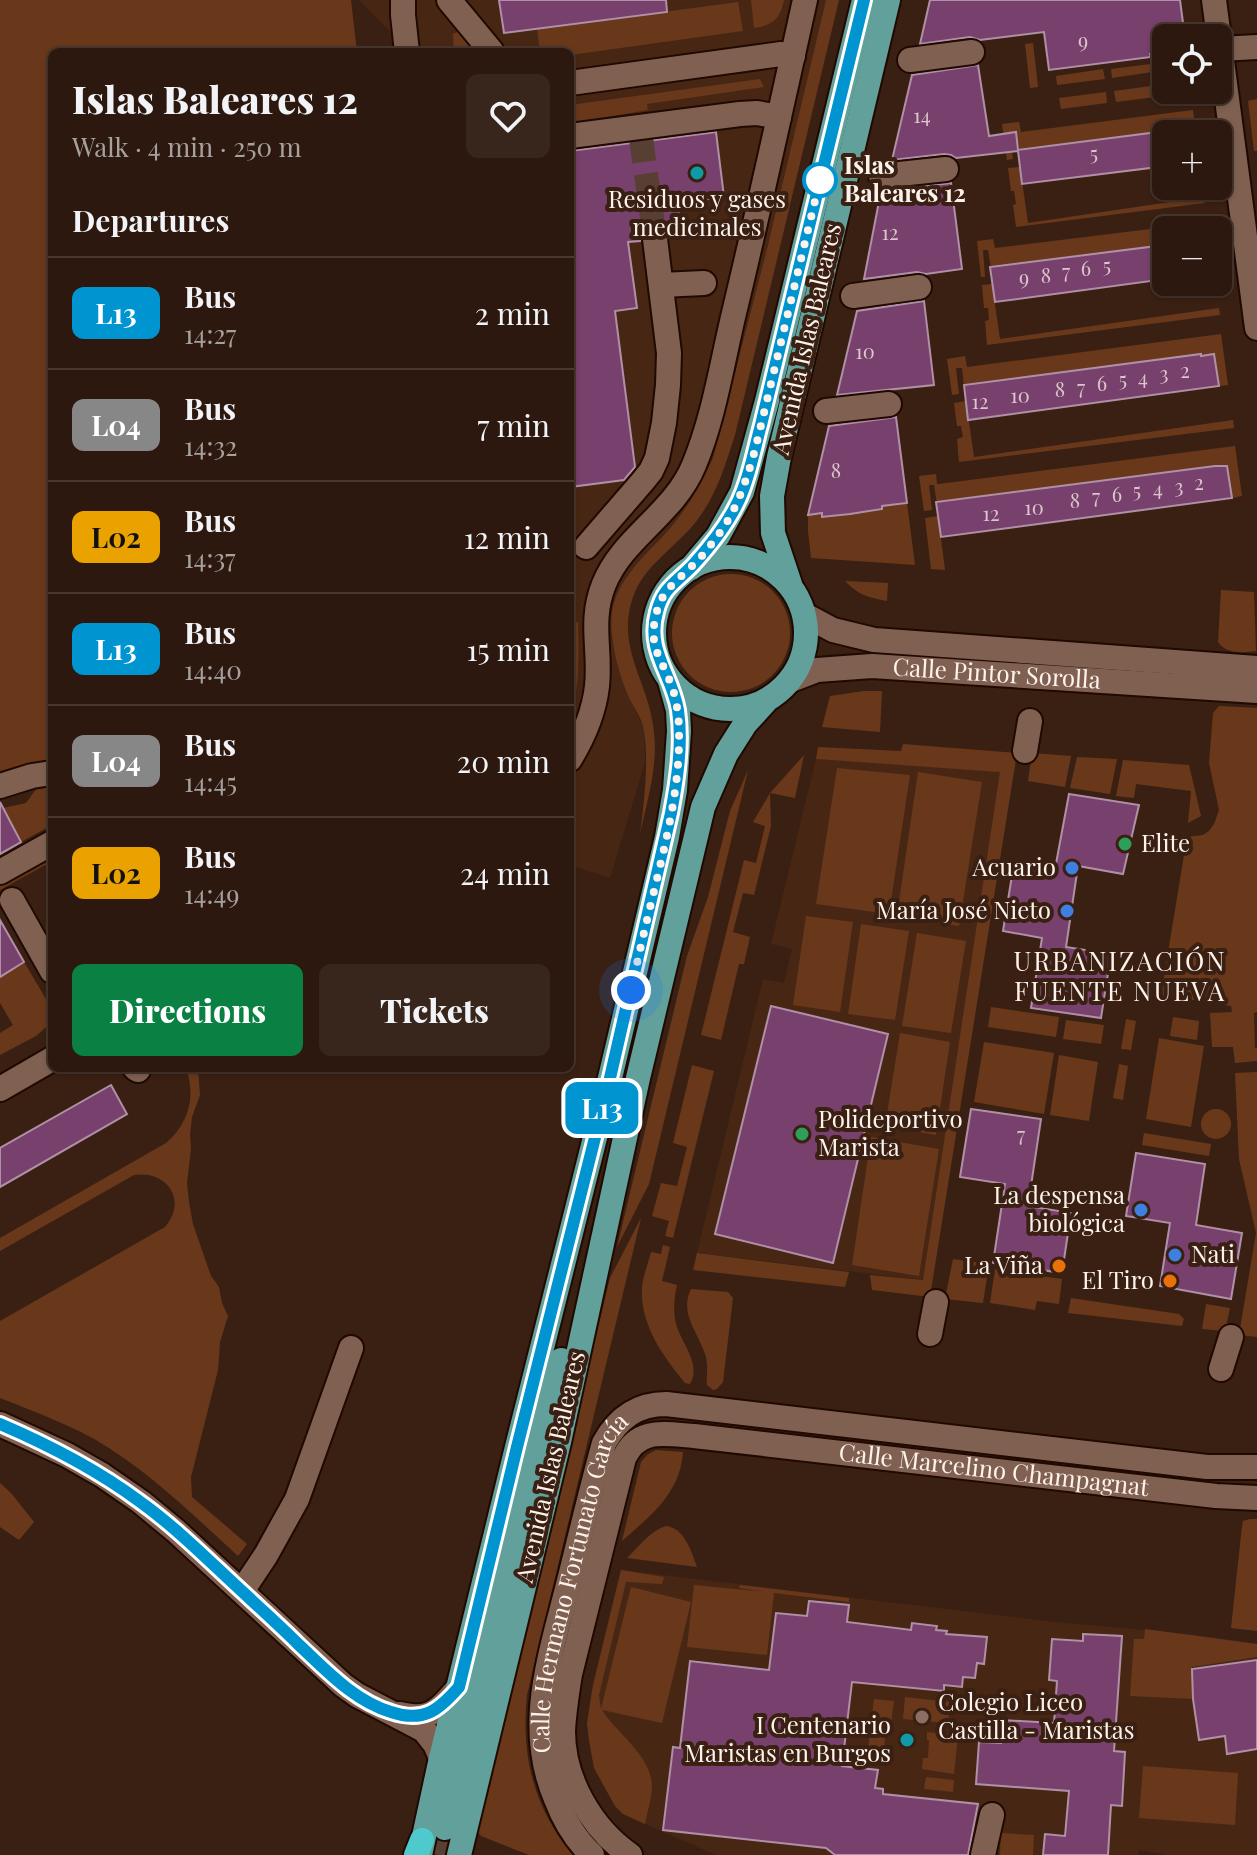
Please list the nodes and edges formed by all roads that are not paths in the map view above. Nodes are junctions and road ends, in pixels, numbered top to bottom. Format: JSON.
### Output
{"nodes":[{"id":1,"x":403,"y":0,"type":"edge"},
{"id":2,"x":449,"y":0,"type":"edge"},
{"id":3,"x":805,"y":0,"type":"edge"},
{"id":4,"x":864,"y":0,"type":"edge"},
{"id":5,"x":888,"y":0,"type":"edge"},
{"id":6,"x":1214,"y":0,"type":"edge"},
{"id":7,"x":1217,"y":24,"type":"edge"},
{"id":8,"x":1257,"y":47,"type":"edge"},
{"id":9,"x":407,"y":48,"type":"edge"},
{"id":10,"x":489,"y":48,"type":"edge"},
{"id":11,"x":1232,"y":48,"type":"edge"},
{"id":12,"x":972,"y":52,"type":"dead end"},
{"id":13,"x":793,"y":56,"type":"junction"},
{"id":14,"x":910,"y":60,"type":"dead end"},
{"id":15,"x":574,"y":82,"type":"edge"},
{"id":16,"x":1227,"y":104,"type":"edge"},
{"id":17,"x":779,"y":117,"type":"junction"},
{"id":18,"x":574,"y":136,"type":"edge"},
{"id":19,"x":946,"y":169,"type":"dead end"},
{"id":20,"x":881,"y":176,"type":"dead end"},
{"id":21,"x":655,"y":239,"type":"tunnel mouth"},
{"id":22,"x":704,"y":283,"type":"dead end"},
{"id":23,"x":661,"y":285,"type":"junction"},
{"id":24,"x":919,"y":287,"type":"dead end"},
{"id":25,"x":853,"y":296,"type":"dead end"},
{"id":26,"x":1257,"y":328,"type":"edge"},
{"id":27,"x":889,"y":404,"type":"dead end"},
{"id":28,"x":826,"y":411,"type":"dead end"},
{"id":29,"x":664,"y":423,"type":"junction"},
{"id":30,"x":705,"y":436,"type":"junction"},
{"id":31,"x":586,"y":547,"type":"dead end"},
{"id":32,"x":691,"y":568,"type":"junction"},
{"id":33,"x":790,"y":584,"type":"junction"},
{"id":34,"x":805,"y":615,"type":"junction"},
{"id":35,"x":1257,"y":668,"type":"edge"},
{"id":36,"x":1204,"y":677,"type":"junction"},
{"id":37,"x":791,"y":680,"type":"junction"},
{"id":38,"x":670,"y":681,"type":"junction"},
{"id":39,"x":1257,"y":691,"type":"edge"},
{"id":40,"x":766,"y":701,"type":"junction"},
{"id":41,"x":1030,"y":721,"type":"dead end"},
{"id":42,"x":1025,"y":751,"type":"dead end"},
{"id":43,"x":574,"y":752,"type":"edge"},
{"id":44,"x":48,"y":774,"type":"edge"},
{"id":45,"x":0,"y":786,"type":"edge"},
{"id":46,"x":48,"y":845,"type":"edge"},
{"id":47,"x":0,"y":872,"type":"edge"},
{"id":48,"x":12,"y":900,"type":"dead end"},
{"id":49,"x":48,"y":964,"type":"edge"},
{"id":50,"x":48,"y":1061,"type":"edge"},
{"id":51,"x":610,"y":1078,"type":"junction"},
{"id":52,"x":638,"y":1078,"type":"junction"},
{"id":53,"x":0,"y":1089,"type":"edge"},
{"id":54,"x":936,"y":1302,"type":"dead end"},
{"id":55,"x":930,"y":1334,"type":"dead end"},
{"id":56,"x":1231,"y":1337,"type":"dead end"},
{"id":57,"x":351,"y":1348,"type":"dead end"},
{"id":58,"x":1221,"y":1369,"type":"dead end"},
{"id":59,"x":549,"y":1405,"type":"junction"},
{"id":60,"x":641,"y":1406,"type":"joint"},
{"id":61,"x":733,"y":1412,"type":"junction"},
{"id":62,"x":0,"y":1424,"type":"edge"},
{"id":63,"x":729,"y":1440,"type":"junction"},
{"id":64,"x":635,"y":1442,"type":"joint"},
{"id":65,"x":1257,"y":1467,"type":"edge"},
{"id":66,"x":1257,"y":1498,"type":"edge"},
{"id":67,"x":242,"y":1591,"type":"junction"},
{"id":68,"x":459,"y":1687,"type":"junction"},
{"id":69,"x":393,"y":1713,"type":"junction"},
{"id":70,"x":441,"y":1758,"type":"junction"},
{"id":71,"x":992,"y":1815,"type":"dead end"},
{"id":72,"x":445,"y":1828,"type":"tunnel mouth"},
{"id":73,"x":419,"y":1850,"type":"edge"},
{"id":74,"x":459,"y":1855,"type":"edge"},
{"id":75,"x":592,"y":1855,"type":"edge"},
{"id":76,"x":630,"y":1855,"type":"edge"},
{"id":77,"x":983,"y":1855,"type":"edge"}],
"edges":[{"from":1,"to":9,"type":"street"},
{"from":2,"to":10,"type":"street"},
{"from":3,"to":13,"type":"street"},
{"from":4,"to":32,"type":"main road","name":"Avenida Islas Baleares"},
{"from":5,"to":33,"type":"main road","name":"Avenida Islas Baleares"},
{"from":6,"to":7,"type":"street"},
{"from":8,"to":11,"type":"street"},
{"from":12,"to":14,"type":"street"},
{"from":13,"to":15,"type":"street"},
{"from":13,"to":17,"type":"street"},
{"from":16,"to":26,"type":"street"},
{"from":17,"to":18,"type":"street"},
{"from":17,"to":30,"type":"street"},
{"from":19,"to":20,"type":"street"},
{"from":21,"to":23,"type":"street"},
{"from":22,"to":23,"type":"street"},
{"from":23,"to":29,"type":"street"},
{"from":24,"to":25,"type":"street","name":"Avenida Islas Baleares"},
{"from":27,"to":28,"type":"street","name":"Avenida Islas Baleares"},
{"from":29,"to":30,"type":"street"},
{"from":29,"to":31,"type":"street"},
{"from":30,"to":43,"type":"street"},
{"from":32,"to":33,"type":"main road"},
{"from":32,"to":38,"type":"main road"},
{"from":33,"to":34,"type":"main road"},
{"from":34,"to":36,"type":"street","name":"Calle Pintor Sorolla"},
{"from":34,"to":37,"type":"main road"},
{"from":35,"to":36,"type":"street","name":"Calle Pintor Sorolla"},
{"from":36,"to":37,"type":"street","name":"Calle Pintor Sorolla"},
{"from":36,"to":39,"type":"street","name":"Calle Pintor Sorolla"},
{"from":37,"to":40,"type":"main road"},
{"from":38,"to":40,"type":"main road"},
{"from":38,"to":51,"type":"main road","name":"Avenida Islas Baleares"},
{"from":40,"to":52,"type":"main road","name":"Avenida Islas Baleares"},
{"from":41,"to":42,"type":"street"},
{"from":44,"to":45,"type":"street"},
{"from":46,"to":47,"type":"street"},
{"from":48,"to":49,"type":"street"},
{"from":50,"to":53,"type":"street"},
{"from":51,"to":59,"type":"main road","name":"Avenida Islas Baleares"},
{"from":51,"to":68,"type":"main road","name":"Avenida Islas Baleares"},
{"from":52,"to":59,"type":"main road","name":"Avenida Islas Baleares"},
{"from":52,"to":74,"type":"main road","name":"Avenida Islas Baleares"},
{"from":54,"to":55,"type":"street"},
{"from":56,"to":58,"type":"street"},
{"from":57,"to":67,"type":"street"},
{"from":59,"to":72,"type":"main road","name":"Avenida Islas Baleares"},
{"from":60,"to":61,"type":"street","name":"Calle Marcelino Champagnat"},
{"from":60,"to":75,"type":"street","name":"Calle Hermano Fortunato García"},
{"from":61,"to":63,"type":"street"},
{"from":61,"to":65,"type":"street","name":"Calle Marcelino Champagnat"},
{"from":62,"to":67,"type":"street"},
{"from":63,"to":64,"type":"street","name":"Calle Marcelino Champagnat"},
{"from":63,"to":66,"type":"street","name":"Calle Marcelino Champagnat"},
{"from":64,"to":76,"type":"street","name":"Calle Hermano Fortunato García"},
{"from":67,"to":69,"type":"street"},
{"from":68,"to":69,"type":"street"},
{"from":68,"to":70,"type":"main road","name":"Avenida Islas Baleares"},
{"from":69,"to":70,"type":"street"},
{"from":70,"to":73,"type":"main road","name":"Avenida Islas Baleares"},
{"from":71,"to":77,"type":"street"}]}
